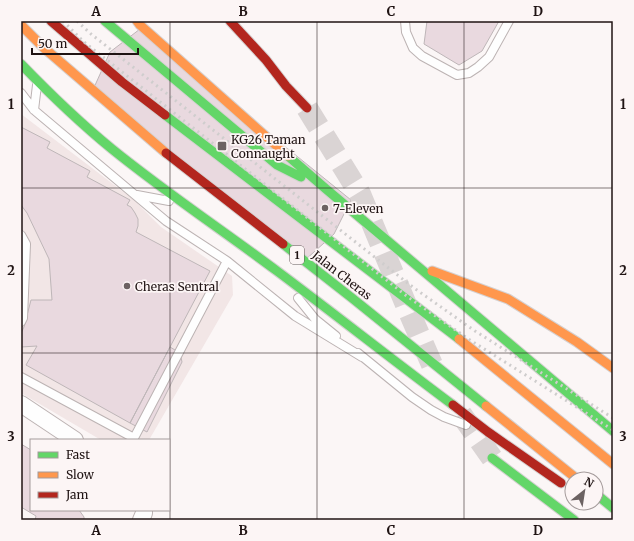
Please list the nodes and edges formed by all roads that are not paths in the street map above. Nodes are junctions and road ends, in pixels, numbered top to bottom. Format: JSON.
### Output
{"nodes":[{"id":1,"x":51,"y":21,"type":"edge"},
{"id":2,"x":105,"y":21,"type":"edge"},
{"id":3,"x":137,"y":21,"type":"edge"},
{"id":4,"x":230,"y":21,"type":"edge"},
{"id":5,"x":405,"y":21,"type":"edge"},
{"id":6,"x":509,"y":21,"type":"edge"},
{"id":7,"x":21,"y":25,"type":"edge"},
{"id":8,"x":21,"y":64,"type":"edge"},
{"id":9,"x":37,"y":82,"type":"junction"},
{"id":10,"x":21,"y":93,"type":"edge"},
{"id":11,"x":307,"y":108,"type":"tunnel mouth"},
{"id":12,"x":34,"y":110,"type":"junction"},
{"id":13,"x":326,"y":189,"type":"junction"},
{"id":14,"x":134,"y":194,"type":"junction"},
{"id":15,"x":185,"y":205,"type":"junction"},
{"id":16,"x":21,"y":234,"type":"edge"},
{"id":17,"x":227,"y":261,"type":"junction"},
{"id":18,"x":418,"y":266,"type":"junction"},
{"id":19,"x":277,"y":271,"type":"junction"},
{"id":20,"x":21,"y":322,"type":"edge"},
{"id":21,"x":362,"y":357,"type":"junction"},
{"id":22,"x":613,"y":368,"type":"edge"},
{"id":23,"x":21,"y":377,"type":"edge"},
{"id":24,"x":21,"y":404,"type":"edge"},
{"id":25,"x":613,"y":431,"type":"edge"},
{"id":26,"x":489,"y":433,"type":"junction"},
{"id":27,"x":74,"y":439,"type":"edge"},
{"id":28,"x":492,"y":458,"type":"tunnel mouth"},
{"id":29,"x":613,"y":464,"type":"edge"},
{"id":30,"x":567,"y":471,"type":"edge"},
{"id":31,"x":564,"y":486,"type":"edge"},
{"id":32,"x":604,"y":501,"type":"edge"},
{"id":33,"x":612,"y":508,"type":"edge"},
{"id":34,"x":574,"y":520,"type":"edge"}],
"edges":[{"from":1,"to":29,"type":"highway","name":"Jalan Cheras"},
{"from":2,"to":13,"type":"highway"},
{"from":3,"to":13,"type":"highway"},
{"from":4,"to":11,"type":"highway"},
{"from":5,"to":6,"type":"lane"},
{"from":7,"to":30,"type":"highway","name":"Jalan Cheras","number":"1"},
{"from":8,"to":9,"type":"highway"},
{"from":9,"to":12,"type":"lane"},
{"from":9,"to":15,"type":"highway"},
{"from":10,"to":12,"type":"lane"},
{"from":12,"to":14,"type":"lane"},
{"from":13,"to":18,"type":"highway"},
{"from":14,"to":15,"type":"lane"},
{"from":14,"to":17,"type":"lane"},
{"from":15,"to":19,"type":"highway"},
{"from":16,"to":20,"type":"lane"},
{"from":17,"to":21,"type":"lane"},
{"from":17,"to":23,"type":"lane"},
{"from":18,"to":22,"type":"highway"},
{"from":18,"to":25,"type":"highway"},
{"from":19,"to":21,"type":"lane"},
{"from":19,"to":26,"type":"highway"},
{"from":21,"to":26,"type":"lane"},
{"from":24,"to":27,"type":"street"},
{"from":26,"to":31,"type":"highway"},
{"from":28,"to":34,"type":"highway"},
{"from":32,"to":33,"type":"highway"}]}
